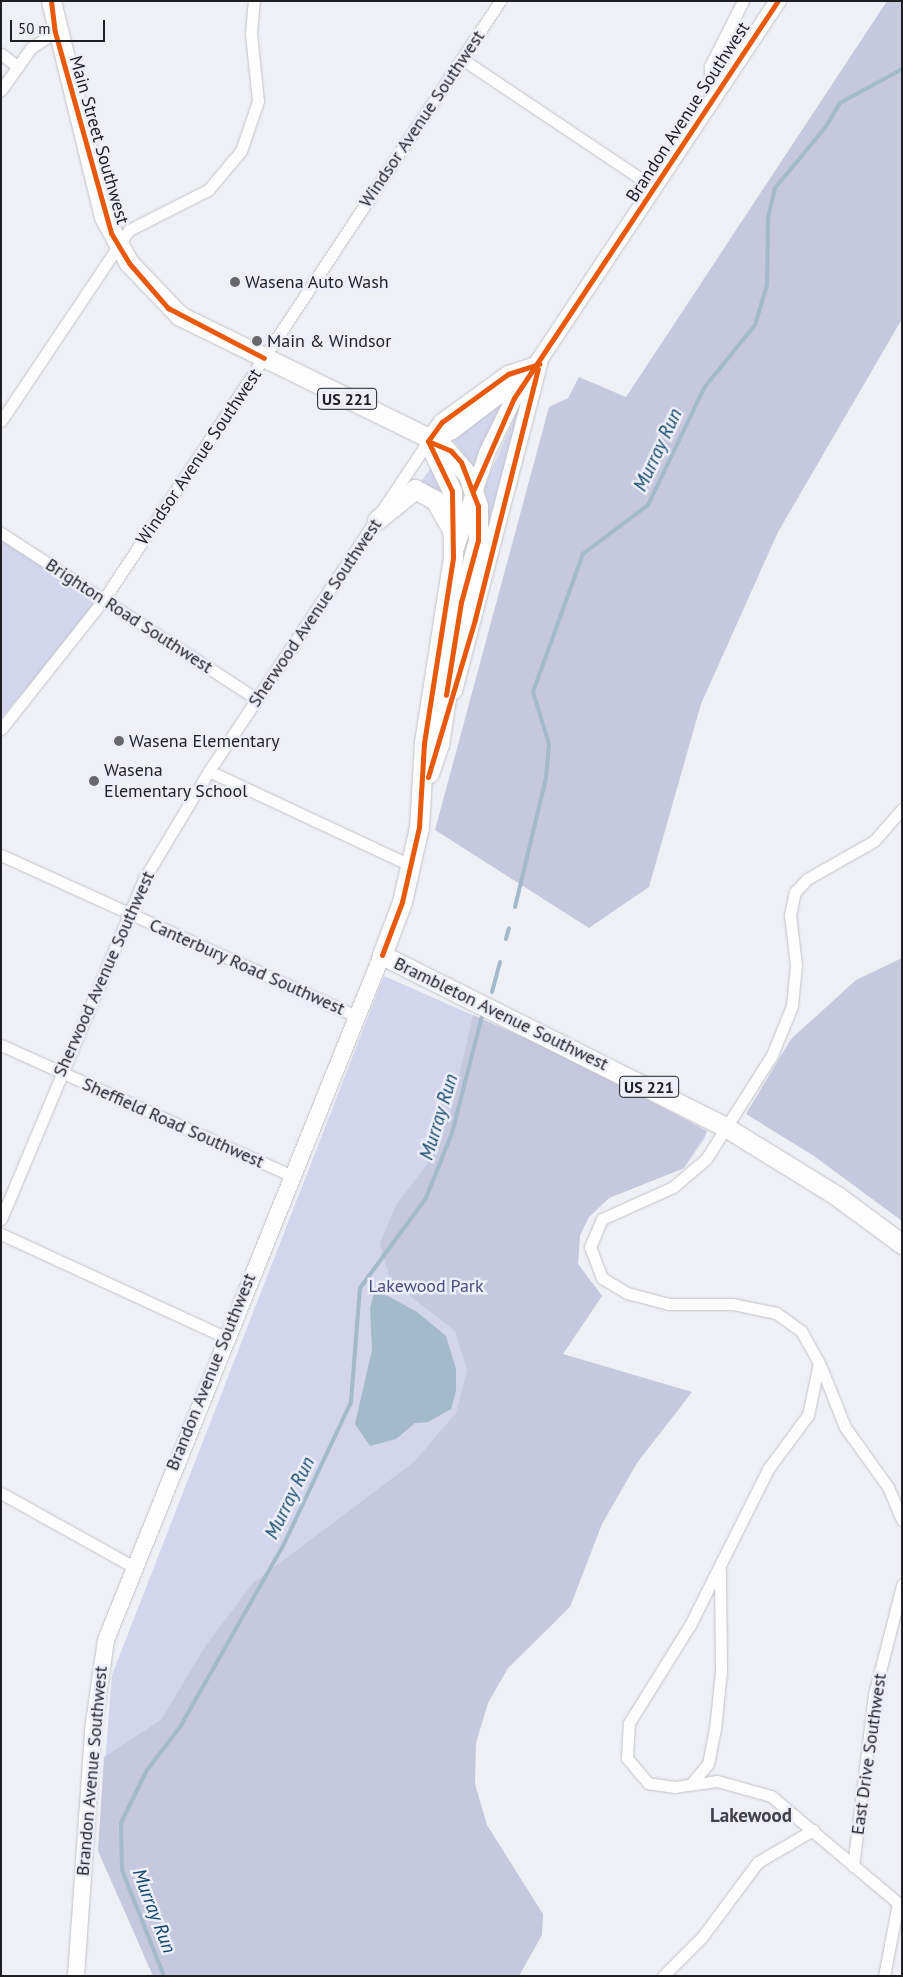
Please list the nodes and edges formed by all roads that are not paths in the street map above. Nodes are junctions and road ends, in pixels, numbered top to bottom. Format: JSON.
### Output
{"nodes":[{"id":1,"x":51,"y":1,"type":"edge"},
{"id":2,"x":254,"y":1,"type":"edge"},
{"id":3,"x":500,"y":1,"type":"edge"},
{"id":4,"x":743,"y":1,"type":"edge"},
{"id":5,"x":778,"y":1,"type":"edge"},
{"id":6,"x":55,"y":32,"type":"junction"},
{"id":7,"x":1,"y":54,"type":"edge"},
{"id":8,"x":462,"y":59,"type":"junction"},
{"id":9,"x":18,"y":67,"type":"junction"},
{"id":10,"x":1,"y":90,"type":"edge"},
{"id":11,"x":711,"y":102,"type":"junction"},
{"id":12,"x":655,"y":188,"type":"junction"},
{"id":13,"x":119,"y":247,"type":"junction"},
{"id":14,"x":264,"y":358,"type":"junction"},
{"id":15,"x":539,"y":364,"type":"junction"},
{"id":16,"x":1,"y":421,"type":"edge"},
{"id":17,"x":428,"y":441,"type":"junction"},
{"id":18,"x":474,"y":489,"type":"junction"},
{"id":19,"x":377,"y":520,"type":"junction"},
{"id":20,"x":1,"y":533,"type":"edge"},
{"id":21,"x":454,"y":534,"type":"junction"},
{"id":22,"x":452,"y":557,"type":"junction"},
{"id":23,"x":104,"y":599,"type":"junction"},
{"id":24,"x":257,"y":699,"type":"junction"},
{"id":25,"x":1,"y":729,"type":"edge"},
{"id":26,"x":439,"y":744,"type":"junction"},
{"id":27,"x":209,"y":771,"type":"junction"},
{"id":28,"x":424,"y":786,"type":"junction"},
{"id":29,"x":902,"y":809,"type":"edge"},
{"id":30,"x":1,"y":855,"type":"edge"},
{"id":31,"x":412,"y":866,"type":"junction"},
{"id":32,"x":127,"y":912,"type":"junction"},
{"id":33,"x":382,"y":955,"type":"junction"},
{"id":34,"x":356,"y":1016,"type":"junction"},
{"id":35,"x":1,"y":1045,"type":"edge"},
{"id":36,"x":61,"y":1072,"type":"junction"},
{"id":37,"x":727,"y":1128,"type":"junction"},
{"id":38,"x":290,"y":1175,"type":"junction"},
{"id":39,"x":1,"y":1219,"type":"edge"},
{"id":40,"x":1,"y":1234,"type":"edge"},
{"id":41,"x":902,"y":1244,"type":"edge"},
{"id":42,"x":225,"y":1337,"type":"junction"},
{"id":43,"x":819,"y":1363,"type":"junction"},
{"id":44,"x":1,"y":1493,"type":"edge"},
{"id":45,"x":902,"y":1520,"type":"edge"},
{"id":46,"x":132,"y":1566,"type":"junction"},
{"id":47,"x":720,"y":1567,"type":"junction"},
{"id":48,"x":902,"y":1585,"type":"edge"},
{"id":49,"x":692,"y":1784,"type":"junction"},
{"id":50,"x":813,"y":1830,"type":"junction"},
{"id":51,"x":853,"y":1866,"type":"junction"},
{"id":52,"x":900,"y":1902,"type":"edge"},
{"id":53,"x":76,"y":1976,"type":"edge"},
{"id":54,"x":663,"y":1976,"type":"edge"},
{"id":55,"x":884,"y":1976,"type":"edge"}],
"edges":[{"from":1,"to":6,"type":"main road","name":"Main Street Southwest","number":"US 221"},
{"from":2,"to":13,"type":"street"},
{"from":3,"to":8,"type":"street","name":"Windsor Avenue Southwest"},
{"from":4,"to":11,"type":"street","name":"Brandon Avenue Southwest"},
{"from":5,"to":11,"type":"main road","name":"Brandon Avenue Southwest"},
{"from":6,"to":9,"type":"street"},
{"from":6,"to":13,"type":"main road","name":"Main Street Southwest","number":"US 221"},
{"from":7,"to":9,"type":"street"},
{"from":8,"to":12,"type":"street"},
{"from":8,"to":14,"type":"street","name":"Windsor Avenue Southwest"},
{"from":9,"to":10,"type":"street"},
{"from":11,"to":12,"type":"main road","name":"Brandon Avenue Southwest"},
{"from":12,"to":15,"type":"main road","name":"Brandon Avenue Southwest"},
{"from":13,"to":14,"type":"main road","name":"Main Street Southwest","number":"US 221"},
{"from":13,"to":16,"type":"street"},
{"from":14,"to":17,"type":"main road","name":"Main Street Southwest","number":"US 221"},
{"from":14,"to":23,"type":"street","name":"Windsor Avenue Southwest"},
{"from":15,"to":17,"type":"main road"},
{"from":15,"to":18,"type":"main road","name":"Brandon Avenue Southwest"},
{"from":15,"to":26,"type":"main road","name":"Brandon Avenue Southwest"},
{"from":17,"to":18,"type":"main road","name":"Brandon Avenue Southwest","number":"US 221"},
{"from":17,"to":19,"type":"street","name":"Sherwood Avenue Southwest"},
{"from":17,"to":21,"type":"main road","number":"US 221"},
{"from":18,"to":22,"type":"main road","name":"Brandon Avenue Southwest"},
{"from":18,"to":26,"type":"main road","name":"Brandon Avenue Southwest","number":"US 221"},
{"from":19,"to":21,"type":"main road"},
{"from":19,"to":24,"type":"street","name":"Sherwood Avenue Southwest"},
{"from":20,"to":23,"type":"street","name":"Brighton Road Southwest"},
{"from":21,"to":22,"type":"main road","number":"US 221"},
{"from":22,"to":28,"type":"main road","name":"Brandon Avenue Southwest","number":"US 221"},
{"from":23,"to":24,"type":"street","name":"Brighton Road Southwest"},
{"from":23,"to":25,"type":"street","name":"Windsor Avenue Southwest"},
{"from":24,"to":27,"type":"street","name":"Sherwood Avenue Southwest"},
{"from":26,"to":28,"type":"main road","name":"Brandon Avenue Southwest","number":"US 221"},
{"from":27,"to":31,"type":"street"},
{"from":27,"to":32,"type":"street","name":"Sherwood Avenue Southwest"},
{"from":28,"to":31,"type":"main road","name":"Brandon Avenue Southwest","number":"US 221"},
{"from":29,"to":37,"type":"street"},
{"from":30,"to":32,"type":"street","name":"Canterbury Road Southwest"},
{"from":31,"to":33,"type":"main road","name":"Brandon Avenue Southwest","number":"US 221"},
{"from":32,"to":34,"type":"street","name":"Canterbury Road Southwest"},
{"from":32,"to":36,"type":"street","name":"Sherwood Avenue Southwest"},
{"from":33,"to":34,"type":"main road","name":"Brandon Avenue Southwest"},
{"from":33,"to":37,"type":"main road","name":"Brambleton Avenue Southwest","number":"US 221"},
{"from":34,"to":38,"type":"main road","name":"Brandon Avenue Southwest"},
{"from":35,"to":36,"type":"street","name":"Sheffield Road Southwest"},
{"from":36,"to":38,"type":"street","name":"Sheffield Road Southwest"},
{"from":36,"to":39,"type":"street","name":"Sherwood Avenue Southwest"},
{"from":37,"to":41,"type":"main road","name":"Brambleton Avenue Southwest","number":"US 221"},
{"from":37,"to":43,"type":"street"},
{"from":38,"to":42,"type":"main road","name":"Brandon Avenue Southwest"},
{"from":40,"to":42,"type":"street"},
{"from":42,"to":46,"type":"main road","name":"Brandon Avenue Southwest"},
{"from":43,"to":45,"type":"street"},
{"from":43,"to":47,"type":"street"},
{"from":44,"to":46,"type":"street"},
{"from":46,"to":53,"type":"main road","name":"Brandon Avenue Southwest"},
{"from":47,"to":49,"type":"street"},
{"from":47,"to":49,"type":"street"},
{"from":48,"to":51,"type":"street","name":"East Drive Southwest"},
{"from":49,"to":50,"type":"street"},
{"from":50,"to":51,"type":"street"},
{"from":50,"to":54,"type":"street"},
{"from":51,"to":52,"type":"street"},
{"from":52,"to":55,"type":"street"}]}
